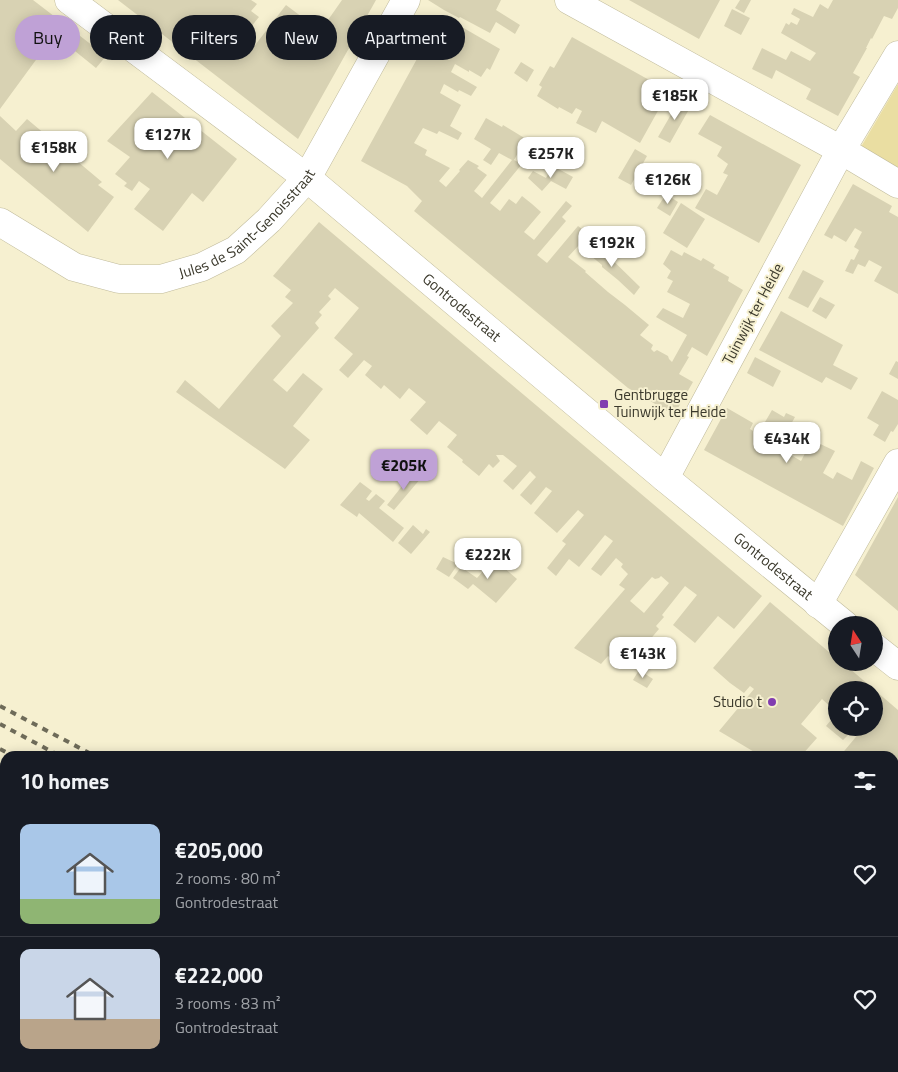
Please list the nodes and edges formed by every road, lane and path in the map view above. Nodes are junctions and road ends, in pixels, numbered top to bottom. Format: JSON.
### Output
{"nodes":[{"id":1,"x":69,"y":0,"type":"edge"},
{"id":2,"x":406,"y":0,"type":"edge"},
{"id":3,"x":569,"y":0,"type":"edge"},
{"id":4,"x":898,"y":55,"type":"edge"},
{"id":5,"x":841,"y":150,"type":"junction"},
{"id":6,"x":307,"y":178,"type":"junction"},
{"id":7,"x":898,"y":184,"type":"edge"},
{"id":8,"x":0,"y":222,"type":"edge"},
{"id":9,"x":898,"y":463,"type":"edge"},
{"id":10,"x":665,"y":478,"type":"junction"},
{"id":11,"x":818,"y":604,"type":"junction"},
{"id":12,"x":833,"y":616,"type":"edge"},
{"id":13,"x":883,"y":654,"type":"edge"},
{"id":14,"x":898,"y":666,"type":"edge"}],
"edges":[{"from":1,"to":6,"type":"street","name":"Gontrodestraat"},
{"from":2,"to":6,"type":"street","name":"Jules de Saint-Genoisstraat"},
{"from":3,"to":5,"type":"street"},
{"from":4,"to":5,"type":"street","name":"Tuinwijk ter Heide"},
{"from":5,"to":7,"type":"street"},
{"from":5,"to":10,"type":"street","name":"Tuinwijk ter Heide"},
{"from":6,"to":8,"type":"street","name":"Jules de Saint-Genoisstraat"},
{"from":6,"to":10,"type":"street","name":"Gontrodestraat"},
{"from":9,"to":11,"type":"street"},
{"from":10,"to":11,"type":"street","name":"Gontrodestraat"},
{"from":11,"to":12,"type":"street","name":"Gontrodestraat"},
{"from":13,"to":14,"type":"street"}]}
